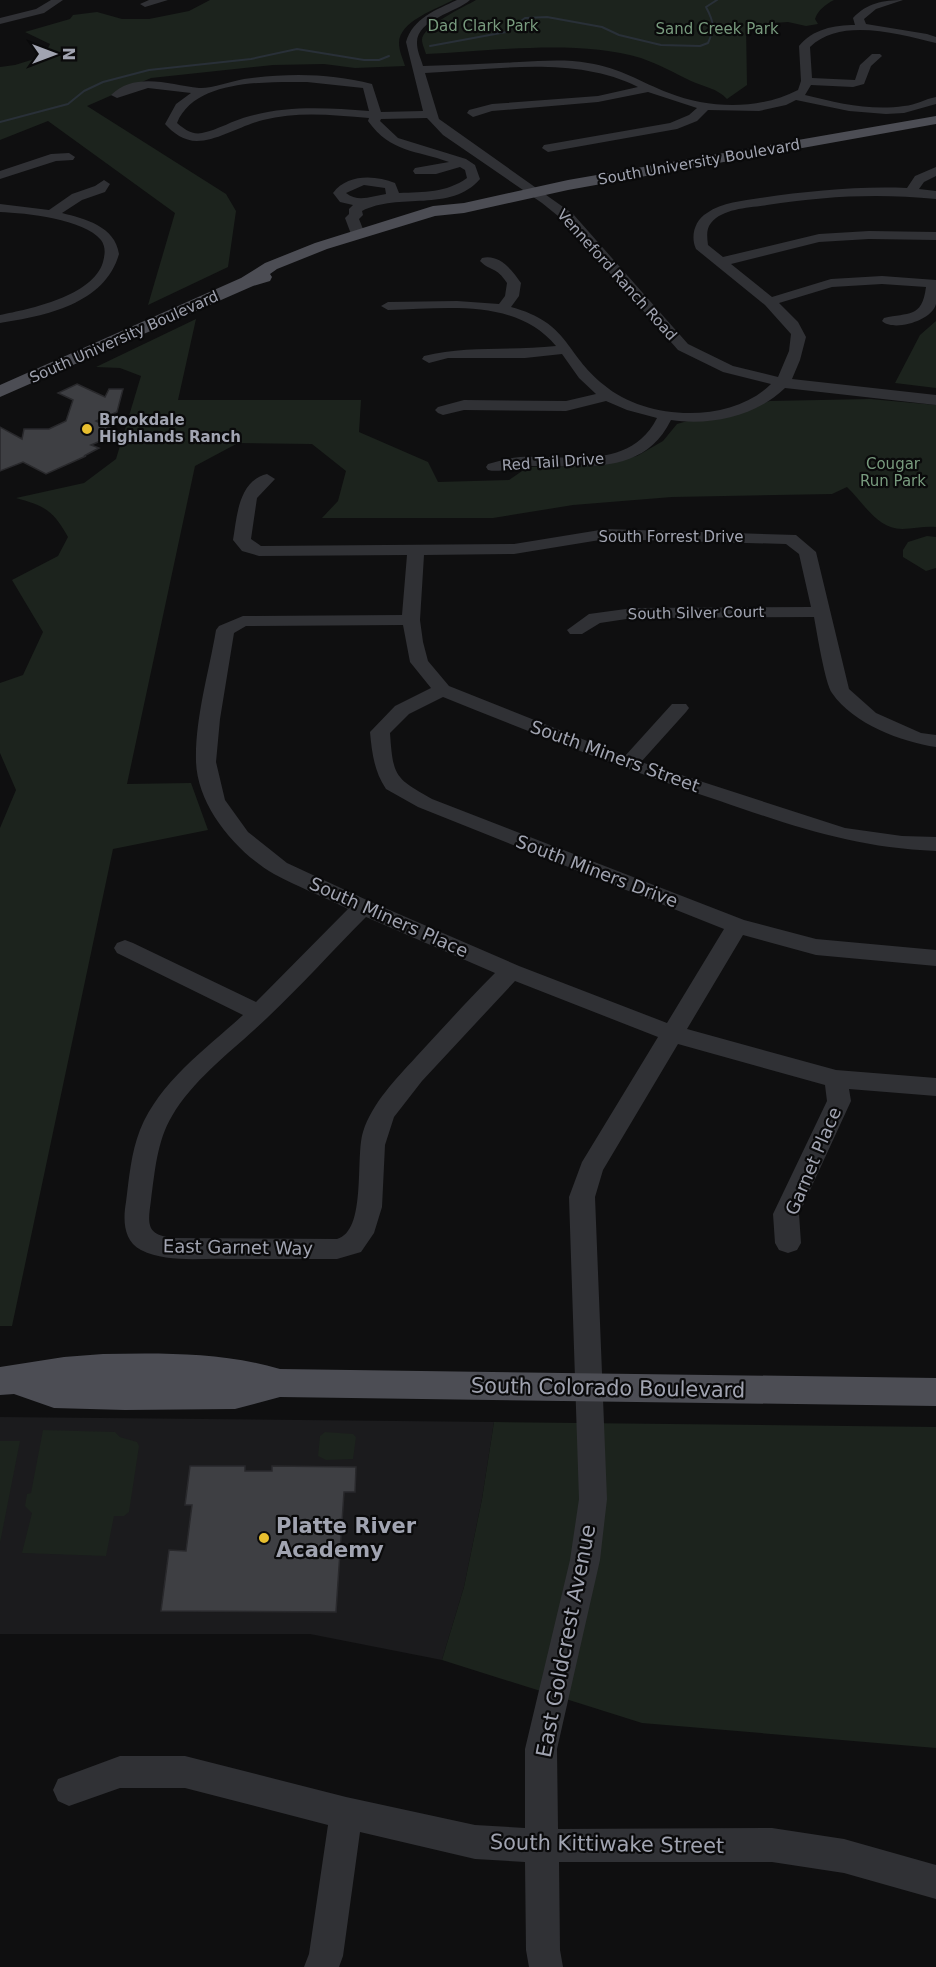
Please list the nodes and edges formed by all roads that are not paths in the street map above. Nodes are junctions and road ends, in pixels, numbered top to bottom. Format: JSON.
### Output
{"nodes":[{"id":1,"x":58,"y":0,"type":"edge"},
{"id":2,"x":163,"y":0,"type":"edge"},
{"id":3,"x":465,"y":0,"type":"edge"},
{"id":4,"x":898,"y":0,"type":"edge"},
{"id":5,"x":145,"y":4,"type":"dead end"},
{"id":6,"x":0,"y":21,"type":"edge"},
{"id":7,"x":920,"y":25,"type":"dead end"},
{"id":8,"x":861,"y":28,"type":"junction"},
{"id":9,"x":909,"y":32,"type":"junction"},
{"id":10,"x":936,"y":40,"type":"edge"},
{"id":11,"x":876,"y":56,"type":"dead end"},
{"id":12,"x":418,"y":70,"type":"junction"},
{"id":13,"x":807,"y":81,"type":"junction"},
{"id":14,"x":649,"y":88,"type":"junction"},
{"id":15,"x":202,"y":92,"type":"junction"},
{"id":16,"x":117,"y":95,"type":"dead end"},
{"id":17,"x":798,"y":97,"type":"junction"},
{"id":18,"x":936,"y":100,"type":"edge"},
{"id":19,"x":705,"y":106,"type":"junction"},
{"id":20,"x":430,"y":112,"type":"junction"},
{"id":21,"x":473,"y":113,"type":"dead end"},
{"id":22,"x":376,"y":114,"type":"junction"},
{"id":23,"x":936,"y":120,"type":"edge"},
{"id":24,"x":548,"y":148,"type":"dead end"},
{"id":25,"x":69,"y":157,"type":"dead end"},
{"id":26,"x":462,"y":162,"type":"junction"},
{"id":27,"x":419,"y":171,"type":"dead end"},
{"id":28,"x":936,"y":171,"type":"edge"},
{"id":29,"x":0,"y":175,"type":"edge"},
{"id":30,"x":104,"y":184,"type":"dead end"},
{"id":31,"x":535,"y":192,"type":"junction"},
{"id":32,"x":911,"y":192,"type":"junction"},
{"id":33,"x":936,"y":195,"type":"edge"},
{"id":34,"x":393,"y":198,"type":"junction"},
{"id":35,"x":0,"y":208,"type":"edge"},
{"id":36,"x":464,"y":208,"type":"junction"},
{"id":37,"x":360,"y":209,"type":"junction"},
{"id":38,"x":50,"y":215,"type":"junction"},
{"id":39,"x":378,"y":227,"type":"junction"},
{"id":40,"x":358,"y":234,"type":"junction"},
{"id":41,"x":936,"y":236,"type":"edge"},
{"id":42,"x":487,"y":261,"type":"dead end"},
{"id":43,"x":719,"y":262,"type":"junction"},
{"id":44,"x":306,"y":263,"type":"junction"},
{"id":45,"x":247,"y":282,"type":"junction"},
{"id":46,"x":935,"y":284,"type":"edge"},
{"id":47,"x":769,"y":302,"type":"junction"},
{"id":48,"x":388,"y":306,"type":"dead end"},
{"id":49,"x":503,"y":309,"type":"junction"},
{"id":50,"x":0,"y":319,"type":"edge"},
{"id":51,"x":889,"y":321,"type":"dead end"},
{"id":52,"x":566,"y":349,"type":"junction"},
{"id":53,"x":429,"y":359,"type":"dead end"},
{"id":54,"x":784,"y":383,"type":"junction"},
{"id":55,"x":0,"y":392,"type":"edge"},
{"id":56,"x":608,"y":396,"type":"junction"},
{"id":57,"x":936,"y":400,"type":"edge"},
{"id":58,"x":443,"y":410,"type":"dead end"},
{"id":59,"x":666,"y":415,"type":"junction"},
{"id":60,"x":494,"y":467,"type":"dead end"},
{"id":61,"x":267,"y":479,"type":"dead end"},
{"id":62,"x":416,"y":550,"type":"junction"},
{"id":63,"x":820,"y":612,"type":"junction"},
{"id":64,"x":411,"y":620,"type":"junction"},
{"id":65,"x":576,"y":630,"type":"dead end"},
{"id":66,"x":442,"y":690,"type":"junction"},
{"id":67,"x":679,"y":708,"type":"dead end"},
{"id":68,"x":936,"y":741,"type":"edge"},
{"id":69,"x":628,"y":764,"type":"junction"},
{"id":70,"x":936,"y":844,"type":"edge"},
{"id":71,"x":363,"y":908,"type":"junction"},
{"id":72,"x":737,"y":926,"type":"junction"},
{"id":73,"x":125,"y":948,"type":"dead end"},
{"id":74,"x":936,"y":958,"type":"edge"},
{"id":75,"x":512,"y":971,"type":"junction"},
{"id":76,"x":259,"y":1013,"type":"junction"},
{"id":77,"x":673,"y":1034,"type":"junction"},
{"id":78,"x":836,"y":1079,"type":"junction"},
{"id":79,"x":936,"y":1087,"type":"edge"},
{"id":80,"x":788,"y":1243,"type":"dead end"},
{"id":81,"x":9,"y":1381,"type":"edge"},
{"id":82,"x":589,"y":1388,"type":"junction"},
{"id":83,"x":936,"y":1392,"type":"edge"},
{"id":84,"x":69,"y":1791,"type":"dead end"},
{"id":85,"x":346,"y":1813,"type":"junction"},
{"id":86,"x":542,"y":1846,"type":"junction"},
{"id":87,"x":936,"y":1882,"type":"edge"},
{"id":88,"x":321,"y":1967,"type":"edge"},
{"id":89,"x":546,"y":1967,"type":"edge"}],
"edges":[{"from":1,"to":6,"type":"street"},
{"from":2,"to":5,"type":"street"},
{"from":3,"to":12,"type":"street","name":"Venneford Ranch Road"},
{"from":4,"to":8,"type":"street"},
{"from":7,"to":9,"type":"street"},
{"from":8,"to":9,"type":"street"},
{"from":8,"to":13,"type":"street"},
{"from":9,"to":10,"type":"street"},
{"from":11,"to":13,"type":"street"},
{"from":12,"to":14,"type":"street"},
{"from":12,"to":20,"type":"street","name":"Venneford Ranch Road"},
{"from":13,"to":17,"type":"street"},
{"from":14,"to":19,"type":"street"},
{"from":14,"to":21,"type":"street"},
{"from":15,"to":16,"type":"street"},
{"from":15,"to":22,"type":"street"},
{"from":15,"to":22,"type":"street"},
{"from":17,"to":18,"type":"street"},
{"from":17,"to":19,"type":"street"},
{"from":19,"to":24,"type":"street"},
{"from":20,"to":22,"type":"street"},
{"from":20,"to":31,"type":"street","name":"Venneford Ranch Road"},
{"from":22,"to":26,"type":"street"},
{"from":23,"to":31,"type":"main road","name":"South University Boulevard"},
{"from":25,"to":29,"type":"street"},
{"from":26,"to":27,"type":"street"},
{"from":26,"to":34,"type":"street"},
{"from":28,"to":32,"type":"street"},
{"from":30,"to":38,"type":"street"},
{"from":31,"to":36,"type":"main road","name":"South University Boulevard"},
{"from":31,"to":54,"type":"street","name":"Venneford Ranch Road"},
{"from":32,"to":33,"type":"street"},
{"from":32,"to":43,"type":"street"},
{"from":34,"to":37,"type":"street"},
{"from":34,"to":37,"type":"street"},
{"from":35,"to":38,"type":"street"},
{"from":36,"to":39,"type":"main road","name":"South University Boulevard"},
{"from":36,"to":44,"type":"main road","name":"South University Boulevard"},
{"from":37,"to":39,"type":"street"},
{"from":37,"to":40,"type":"street"},
{"from":38,"to":50,"type":"street"},
{"from":39,"to":40,"type":"main road","name":"South University Boulevard"},
{"from":39,"to":44,"type":"main road"},
{"from":40,"to":45,"type":"main road","name":"South University Boulevard"},
{"from":41,"to":43,"type":"street"},
{"from":42,"to":49,"type":"street"},
{"from":43,"to":47,"type":"street"},
{"from":44,"to":45,"type":"main road","name":"South University Boulevard"},
{"from":45,"to":55,"type":"main road","name":"South University Boulevard"},
{"from":46,"to":47,"type":"street"},
{"from":46,"to":51,"type":"street"},
{"from":47,"to":54,"type":"street"},
{"from":48,"to":49,"type":"street"},
{"from":49,"to":52,"type":"street"},
{"from":52,"to":53,"type":"street"},
{"from":52,"to":56,"type":"street"},
{"from":54,"to":57,"type":"street","name":"Venneford Ranch Road"},
{"from":54,"to":59,"type":"street"},
{"from":56,"to":58,"type":"street"},
{"from":56,"to":59,"type":"street"},
{"from":59,"to":60,"type":"street","name":"Red Tail Drive"},
{"from":61,"to":62,"type":"street","name":"South Forrest Drive"},
{"from":62,"to":63,"type":"street","name":"South Forrest Drive"},
{"from":62,"to":64,"type":"street","name":"South Miners Street"},
{"from":63,"to":65,"type":"street","name":"South Silver Court"},
{"from":63,"to":68,"type":"street","name":"South Forrest Drive"},
{"from":64,"to":66,"type":"street","name":"South Miners Street"},
{"from":64,"to":71,"type":"street","name":"South Miners Place"},
{"from":66,"to":69,"type":"street","name":"South Miners Street"},
{"from":66,"to":72,"type":"street","name":"South Miners Drive"},
{"from":67,"to":69,"type":"street"},
{"from":69,"to":70,"type":"street","name":"South Miners Street"},
{"from":71,"to":75,"type":"street","name":"South Miners Place"},
{"from":71,"to":76,"type":"street","name":"East Garnet Way"},
{"from":72,"to":74,"type":"street","name":"South Miners Drive"},
{"from":72,"to":77,"type":"street","name":"East Goldcrest Avenue"},
{"from":73,"to":76,"type":"street"},
{"from":75,"to":76,"type":"street","name":"East Garnet Way"},
{"from":75,"to":77,"type":"street","name":"South Miners Place"},
{"from":77,"to":78,"type":"street","name":"South Miners Place"},
{"from":77,"to":82,"type":"street","name":"East Goldcrest Avenue"},
{"from":78,"to":79,"type":"street","name":"South Miners Place"},
{"from":78,"to":80,"type":"street","name":"Garnet Place"},
{"from":81,"to":82,"type":"main road","name":"South Colorado Boulevard"},
{"from":82,"to":83,"type":"main road","name":"South Colorado Boulevard"},
{"from":82,"to":86,"type":"street","name":"East Goldcrest Avenue"},
{"from":84,"to":85,"type":"street","name":"South Kittiwake Street"},
{"from":85,"to":86,"type":"street","name":"South Kittiwake Street"},
{"from":85,"to":88,"type":"street"},
{"from":86,"to":87,"type":"street","name":"South Kittiwake Street"},
{"from":86,"to":89,"type":"street","name":"East Goldcrest Avenue"}]}
